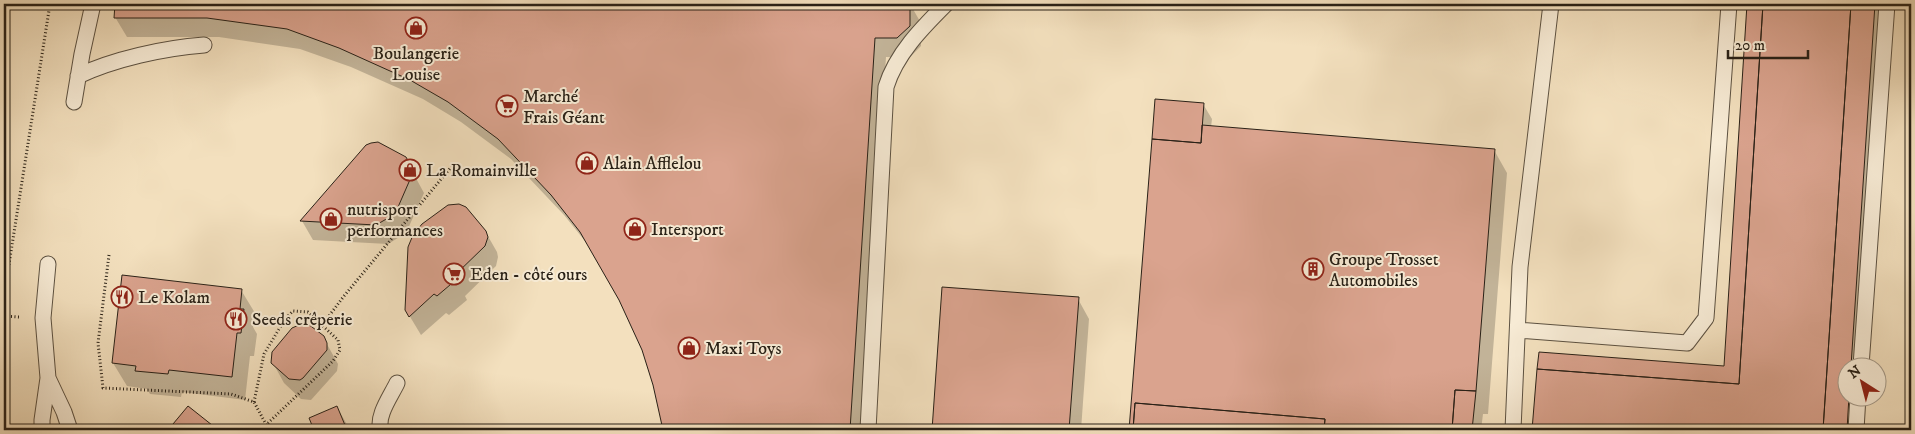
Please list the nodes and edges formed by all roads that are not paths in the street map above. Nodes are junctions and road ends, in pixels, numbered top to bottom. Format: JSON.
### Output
{"nodes":[{"id":1,"x":93,"y":4,"type":"edge"},
{"id":2,"x":946,"y":4,"type":"edge"},
{"id":3,"x":1551,"y":4,"type":"edge"},
{"id":4,"x":1729,"y":4,"type":"edge"},
{"id":5,"x":1887,"y":4,"type":"edge"},
{"id":6,"x":204,"y":46,"type":"dead end"},
{"id":7,"x":78,"y":76,"type":"junction"},
{"id":8,"x":74,"y":102,"type":"dead end"},
{"id":9,"x":48,"y":264,"type":"dead end"},
{"id":10,"x":1518,"y":330,"type":"junction"},
{"id":11,"x":1862,"y":356,"type":"edge"},
{"id":12,"x":48,"y":378,"type":"junction"},
{"id":13,"x":397,"y":382,"type":"dead end"},
{"id":14,"x":1857,"y":406,"type":"edge"},
{"id":15,"x":42,"y":430,"type":"edge"},
{"id":16,"x":70,"y":430,"type":"edge"},
{"id":17,"x":381,"y":430,"type":"edge"},
{"id":18,"x":868,"y":430,"type":"edge"},
{"id":19,"x":1513,"y":430,"type":"edge"},
{"id":20,"x":1856,"y":430,"type":"edge"}],
"edges":[{"from":1,"to":7,"type":"lane"},
{"from":2,"to":18,"type":"lane"},
{"from":3,"to":10,"type":"lane"},
{"from":4,"to":10,"type":"lane"},
{"from":5,"to":11,"type":"lane"},
{"from":6,"to":7,"type":"lane"},
{"from":7,"to":8,"type":"lane"},
{"from":9,"to":12,"type":"lane"},
{"from":10,"to":19,"type":"lane"},
{"from":12,"to":15,"type":"lane"},
{"from":12,"to":16,"type":"lane"},
{"from":13,"to":17,"type":"lane"},
{"from":14,"to":20,"type":"lane"}]}
